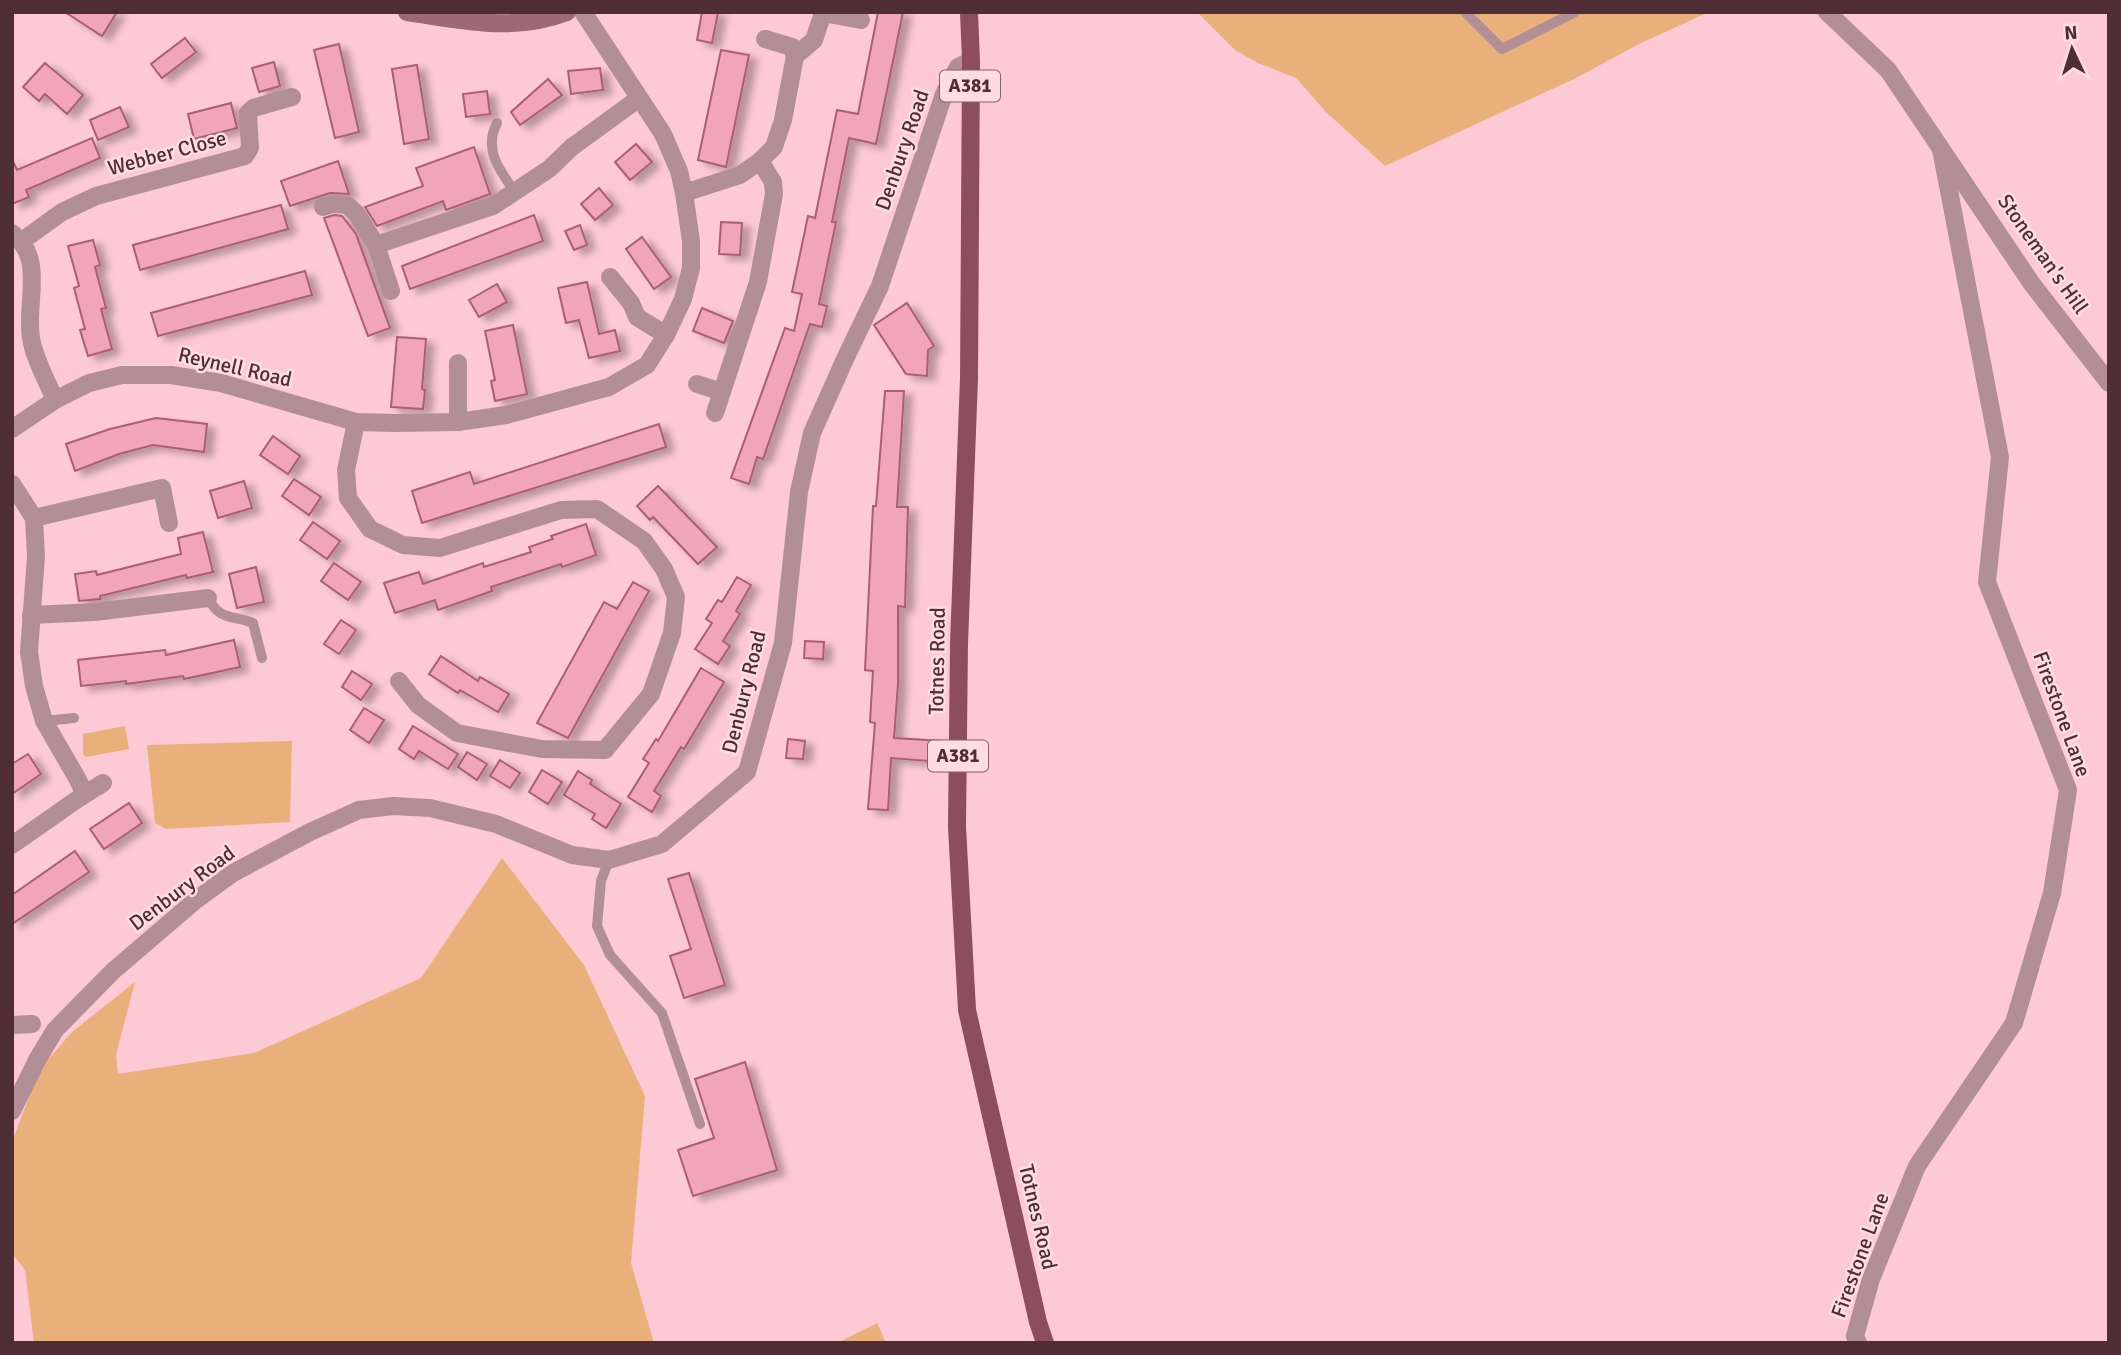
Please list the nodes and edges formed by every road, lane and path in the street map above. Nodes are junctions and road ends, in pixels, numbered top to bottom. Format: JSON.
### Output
{"nodes":[{"id":1,"x":407,"y":12,"type":"edge"},
{"id":2,"x":567,"y":12,"type":"edge"},
{"id":3,"x":583,"y":12,"type":"edge"},
{"id":4,"x":969,"y":12,"type":"edge"},
{"id":5,"x":1465,"y":12,"type":"edge"},
{"id":6,"x":1575,"y":12,"type":"edge"},
{"id":7,"x":1827,"y":12,"type":"edge"},
{"id":8,"x":861,"y":20,"type":"dead end"},
{"id":9,"x":765,"y":39,"type":"dead end"},
{"id":10,"x":795,"y":56,"type":"junction"},
{"id":11,"x":971,"y":61,"type":"junction"},
{"id":12,"x":292,"y":97,"type":"dead end"},
{"id":13,"x":638,"y":99,"type":"junction"},
{"id":14,"x":498,"y":124,"type":"dead end"},
{"id":15,"x":1941,"y":149,"type":"junction"},
{"id":16,"x":760,"y":161,"type":"junction"},
{"id":17,"x":515,"y":192,"type":"junction"},
{"id":18,"x":684,"y":193,"type":"junction"},
{"id":19,"x":323,"y":207,"type":"dead end"},
{"id":20,"x":17,"y":237,"type":"edge"},
{"id":21,"x":376,"y":245,"type":"junction"},
{"id":22,"x":610,"y":277,"type":"dead end"},
{"id":23,"x":391,"y":291,"type":"dead end"},
{"id":24,"x":666,"y":335,"type":"junction"},
{"id":25,"x":458,"y":363,"type":"dead end"},
{"id":26,"x":2109,"y":383,"type":"edge"},
{"id":27,"x":697,"y":384,"type":"dead end"},
{"id":28,"x":722,"y":392,"type":"junction"},
{"id":29,"x":55,"y":400,"type":"junction"},
{"id":30,"x":716,"y":413,"type":"dead end"},
{"id":31,"x":356,"y":422,"type":"junction"},
{"id":32,"x":458,"y":422,"type":"junction"},
{"id":33,"x":12,"y":429,"type":"edge"},
{"id":34,"x":12,"y":484,"type":"edge"},
{"id":35,"x":34,"y":517,"type":"junction"},
{"id":36,"x":170,"y":523,"type":"dead end"},
{"id":37,"x":208,"y":598,"type":"joint"},
{"id":38,"x":31,"y":615,"type":"junction"},
{"id":39,"x":21,"y":653,"type":"edge"},
{"id":40,"x":262,"y":658,"type":"dead end"},
{"id":41,"x":399,"y":681,"type":"dead end"},
{"id":42,"x":74,"y":718,"type":"dead end"},
{"id":43,"x":44,"y":721,"type":"junction"},
{"id":44,"x":103,"y":783,"type":"dead end"},
{"id":45,"x":82,"y":796,"type":"junction"},
{"id":46,"x":12,"y":845,"type":"edge"},
{"id":47,"x":609,"y":860,"type":"junction"},
{"id":48,"x":32,"y":1024,"type":"dead end"},
{"id":49,"x":12,"y":1025,"type":"edge"},
{"id":50,"x":12,"y":1111,"type":"edge"},
{"id":51,"x":700,"y":1124,"type":"dead end"},
{"id":52,"x":1045,"y":1343,"type":"edge"},
{"id":53,"x":1858,"y":1343,"type":"edge"}],
"edges":[{"from":1,"to":2,"type":"street"},
{"from":3,"to":13,"type":"street","name":"Reynell Road"},
{"from":4,"to":11,"type":"main road","name":"Totnes Road","number":"A381"},
{"from":5,"to":6,"type":"lane"},
{"from":7,"to":15,"type":"street","name":"Stoneman's Hill"},
{"from":8,"to":10,"type":"street"},
{"from":9,"to":10,"type":"street"},
{"from":10,"to":16,"type":"street"},
{"from":11,"to":47,"type":"street","name":"Denbury Road"},
{"from":11,"to":52,"type":"main road","name":"Totnes Road","number":"A381"},
{"from":12,"to":20,"type":"street","name":"Webber Close"},
{"from":13,"to":17,"type":"street"},
{"from":13,"to":18,"type":"street","name":"Reynell Road"},
{"from":14,"to":17,"type":"lane"},
{"from":15,"to":26,"type":"street","name":"Stoneman's Hill"},
{"from":15,"to":53,"type":"street","name":"Firestone Lane"},
{"from":16,"to":18,"type":"street"},
{"from":16,"to":28,"type":"street"},
{"from":17,"to":21,"type":"street"},
{"from":18,"to":24,"type":"street","name":"Reynell Road"},
{"from":19,"to":21,"type":"street"},
{"from":20,"to":29,"type":"street"},
{"from":21,"to":23,"type":"street"},
{"from":22,"to":24,"type":"street"},
{"from":24,"to":32,"type":"street","name":"Reynell Road"},
{"from":25,"to":32,"type":"street"},
{"from":27,"to":28,"type":"street"},
{"from":28,"to":30,"type":"street"},
{"from":29,"to":31,"type":"street","name":"Reynell Road"},
{"from":29,"to":33,"type":"street","name":"Reynell Road"},
{"from":31,"to":32,"type":"street","name":"Reynell Road"},
{"from":31,"to":41,"type":"street"},
{"from":34,"to":35,"type":"street"},
{"from":35,"to":36,"type":"street"},
{"from":35,"to":38,"type":"street"},
{"from":37,"to":38,"type":"street"},
{"from":37,"to":40,"type":"lane"},
{"from":38,"to":39,"type":"street"},
{"from":39,"to":43,"type":"street"},
{"from":42,"to":43,"type":"lane"},
{"from":43,"to":45,"type":"street"},
{"from":44,"to":45,"type":"street"},
{"from":45,"to":46,"type":"street"},
{"from":47,"to":50,"type":"street","name":"Denbury Road"},
{"from":47,"to":51,"type":"lane"},
{"from":48,"to":49,"type":"street"}]}
